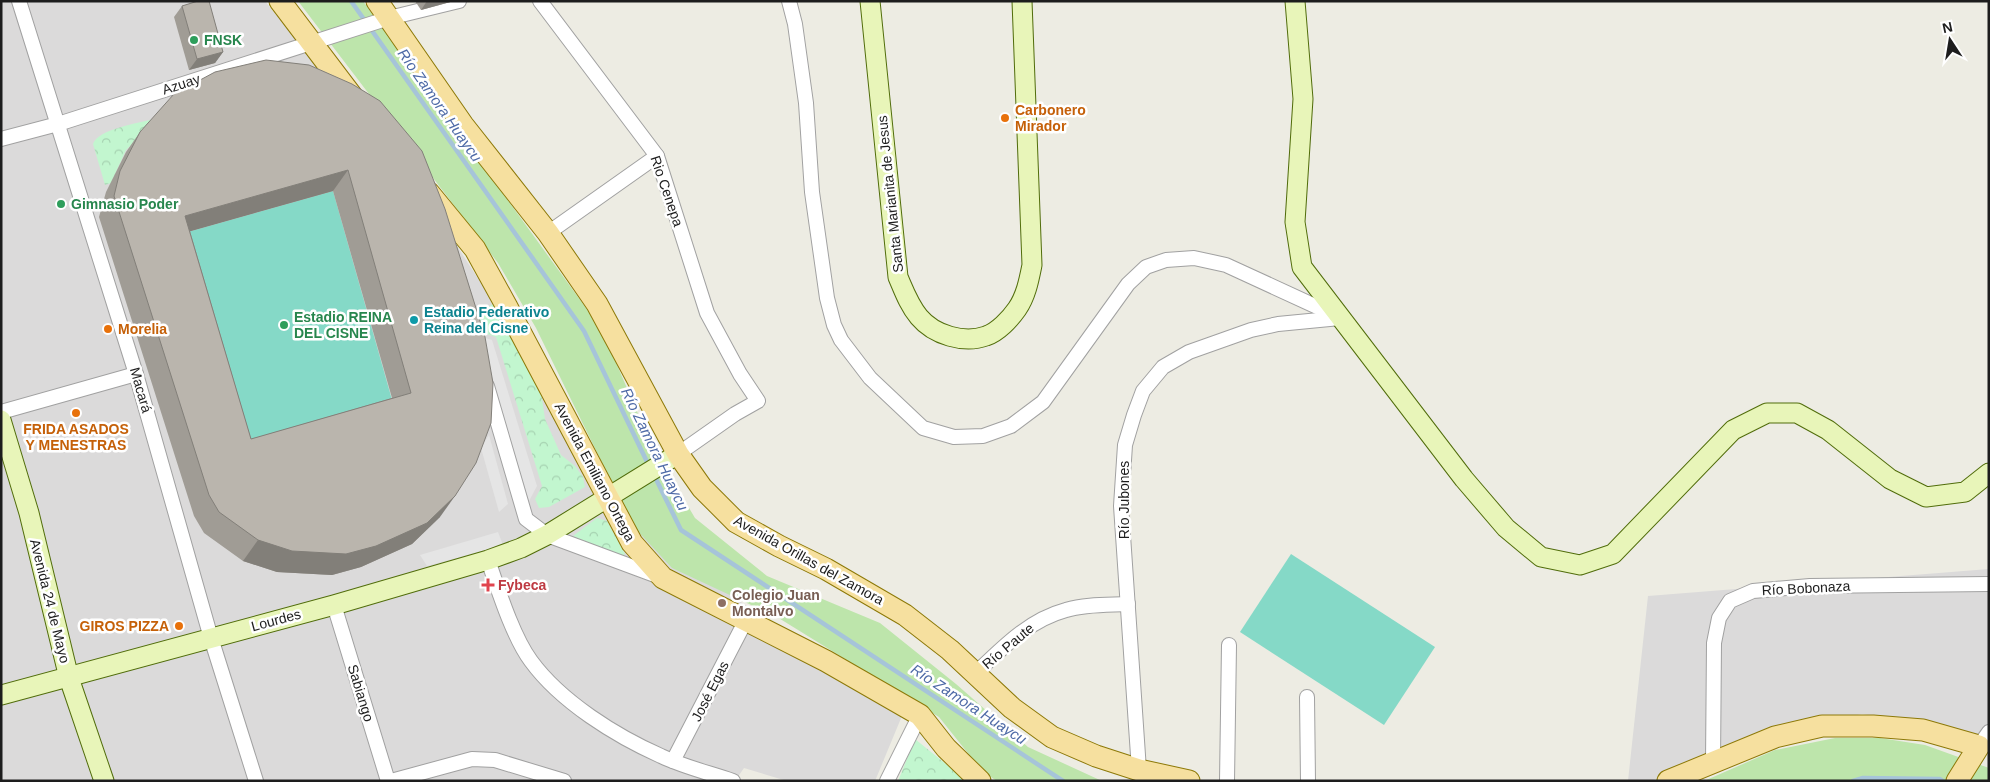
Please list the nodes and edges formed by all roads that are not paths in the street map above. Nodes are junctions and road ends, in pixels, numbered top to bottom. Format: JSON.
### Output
{"nodes":[{"id":1,"x":19,"y":1,"type":"edge"},
{"id":2,"x":280,"y":1,"type":"edge"},
{"id":3,"x":459,"y":1,"type":"edge"},
{"id":4,"x":540,"y":1,"type":"edge"},
{"id":5,"x":789,"y":1,"type":"edge"},
{"id":6,"x":870,"y":1,"type":"edge"},
{"id":7,"x":1022,"y":1,"type":"edge"},
{"id":8,"x":1295,"y":1,"type":"edge"},
{"id":9,"x":380,"y":14,"type":"edge"},
{"id":10,"x":315,"y":41,"type":"junction"},
{"id":11,"x":366,"y":113,"type":"edge"},
{"id":12,"x":58,"y":124,"type":"junction"},
{"id":13,"x":1,"y":139,"type":"edge"},
{"id":14,"x":657,"y":156,"type":"junction"},
{"id":15,"x":421,"y":183,"type":"joint"},
{"id":16,"x":439,"y":228,"type":"edge"},
{"id":17,"x":548,"y":233,"type":"junction"},
{"id":18,"x":1340,"y":318,"type":"junction"},
{"id":19,"x":136,"y":374,"type":"junction"},
{"id":20,"x":484,"y":376,"type":"edge"},
{"id":21,"x":1,"y":412,"type":"edge"},
{"id":22,"x":1,"y":420,"type":"edge"},
{"id":23,"x":672,"y":457,"type":"junction"},
{"id":24,"x":1989,"y":473,"type":"edge"},
{"id":25,"x":614,"y":492,"type":"junction"},
{"id":26,"x":547,"y":535,"type":"junction"},
{"id":27,"x":488,"y":560,"type":"junction"},
{"id":28,"x":663,"y":578,"type":"junction"},
{"id":29,"x":1989,"y":584,"type":"edge"},
{"id":30,"x":1128,"y":604,"type":"junction"},
{"id":31,"x":334,"y":605,"type":"junction"},
{"id":32,"x":746,"y":620,"type":"junction"},
{"id":33,"x":211,"y":638,"type":"junction"},
{"id":34,"x":1230,"y":645,"type":"dead end"},
{"id":35,"x":976,"y":673,"type":"junction"},
{"id":36,"x":69,"y":678,"type":"junction"},
{"id":37,"x":1,"y":695,"type":"edge"},
{"id":38,"x":1307,"y":697,"type":"dead end"},
{"id":39,"x":920,"y":715,"type":"junction"},
{"id":40,"x":1985,"y":743,"type":"edge"},
{"id":41,"x":673,"y":760,"type":"junction"},
{"id":42,"x":1713,"y":762,"type":"junction"},
{"id":43,"x":1147,"y":774,"type":"edge"},
{"id":44,"x":1960,"y":776,"type":"edge"},
{"id":45,"x":104,"y":781,"type":"edge"},
{"id":46,"x":256,"y":781,"type":"edge"},
{"id":47,"x":390,"y":781,"type":"edge"},
{"id":48,"x":564,"y":781,"type":"edge"},
{"id":49,"x":733,"y":781,"type":"edge"},
{"id":50,"x":887,"y":781,"type":"edge"},
{"id":51,"x":980,"y":781,"type":"edge"},
{"id":52,"x":1189,"y":781,"type":"edge"},
{"id":53,"x":1227,"y":781,"type":"edge"},
{"id":54,"x":1308,"y":781,"type":"edge"},
{"id":55,"x":1668,"y":781,"type":"edge"}],
"edges":[{"from":1,"to":12,"type":"street","name":"Macará"},
{"from":2,"to":10,"type":"main road"},
{"from":3,"to":9,"type":"street","name":"Azuay"},
{"from":4,"to":14,"type":"street","name":"Rio Cenepa"},
{"from":5,"to":18,"type":"street"},
{"from":6,"to":7,"type":"street","name":"Santa Marianita de Jesus"},
{"from":8,"to":18,"type":"street"},
{"from":9,"to":10,"type":"street","name":"Azuay"},
{"from":9,"to":17,"type":"main road","name":"Avenida Orillas del Zamora"},
{"from":10,"to":11,"type":"main road"},
{"from":10,"to":12,"type":"street","name":"Azuay"},
{"from":12,"to":13,"type":"street","name":"Azuay"},
{"from":12,"to":19,"type":"street","name":"Macará"},
{"from":14,"to":17,"type":"street"},
{"from":14,"to":23,"type":"street","name":"Rio Cenepa"},
{"from":15,"to":16,"type":"street","name":"Avenida Emiliano Ortega"},
{"from":15,"to":25,"type":"main road","name":"Avenida Emiliano Ortega"},
{"from":17,"to":23,"type":"main road","name":"Avenida Orillas del Zamora"},
{"from":18,"to":24,"type":"street"},
{"from":18,"to":30,"type":"street","name":"Río Jubones"},
{"from":19,"to":21,"type":"street"},
{"from":19,"to":33,"type":"street","name":"Macará"},
{"from":20,"to":26,"type":"street"},
{"from":22,"to":36,"type":"street","name":"Avenida 24 de Mayo"},
{"from":23,"to":25,"type":"street","name":"Lourdes"},
{"from":23,"to":35,"type":"main road","name":"Avenida Orillas del Zamora"},
{"from":25,"to":26,"type":"street","name":"Lourdes"},
{"from":25,"to":28,"type":"main road","name":"Avenida Emiliano Ortega"},
{"from":26,"to":27,"type":"street","name":"Lourdes"},
{"from":26,"to":28,"type":"street"},
{"from":27,"to":31,"type":"street","name":"Lourdes"},
{"from":27,"to":41,"type":"street"},
{"from":28,"to":32,"type":"main road","name":"Avenida Emiliano Ortega"},
{"from":29,"to":42,"type":"street","name":"Río Bobonaza"},
{"from":30,"to":35,"type":"street","name":"Río Paute"},
{"from":30,"to":43,"type":"street","name":"Río Jubones"},
{"from":31,"to":33,"type":"street","name":"Lourdes"},
{"from":31,"to":47,"type":"street","name":"Sabiango"},
{"from":32,"to":39,"type":"main road","name":"Avenida Emiliano Ortega"},
{"from":32,"to":41,"type":"street","name":"José Egas"},
{"from":33,"to":36,"type":"street","name":"Lourdes"},
{"from":33,"to":46,"type":"street","name":"Macará"},
{"from":34,"to":53,"type":"street"},
{"from":35,"to":43,"type":"main road","name":"Avenida Orillas del Zamora"},
{"from":36,"to":37,"type":"street","name":"Lourdes"},
{"from":36,"to":45,"type":"street","name":"Avenida 24 de Mayo"},
{"from":38,"to":54,"type":"street"},
{"from":39,"to":50,"type":"street"},
{"from":39,"to":51,"type":"main road","name":"Avenida Emiliano Ortega"},
{"from":40,"to":42,"type":"main road"},
{"from":40,"to":44,"type":"main road"},
{"from":41,"to":49,"type":"street"},
{"from":42,"to":55,"type":"main road"},
{"from":43,"to":52,"type":"main road","name":"Avenida Orillas del Zamora"},
{"from":47,"to":48,"type":"street"}]}
